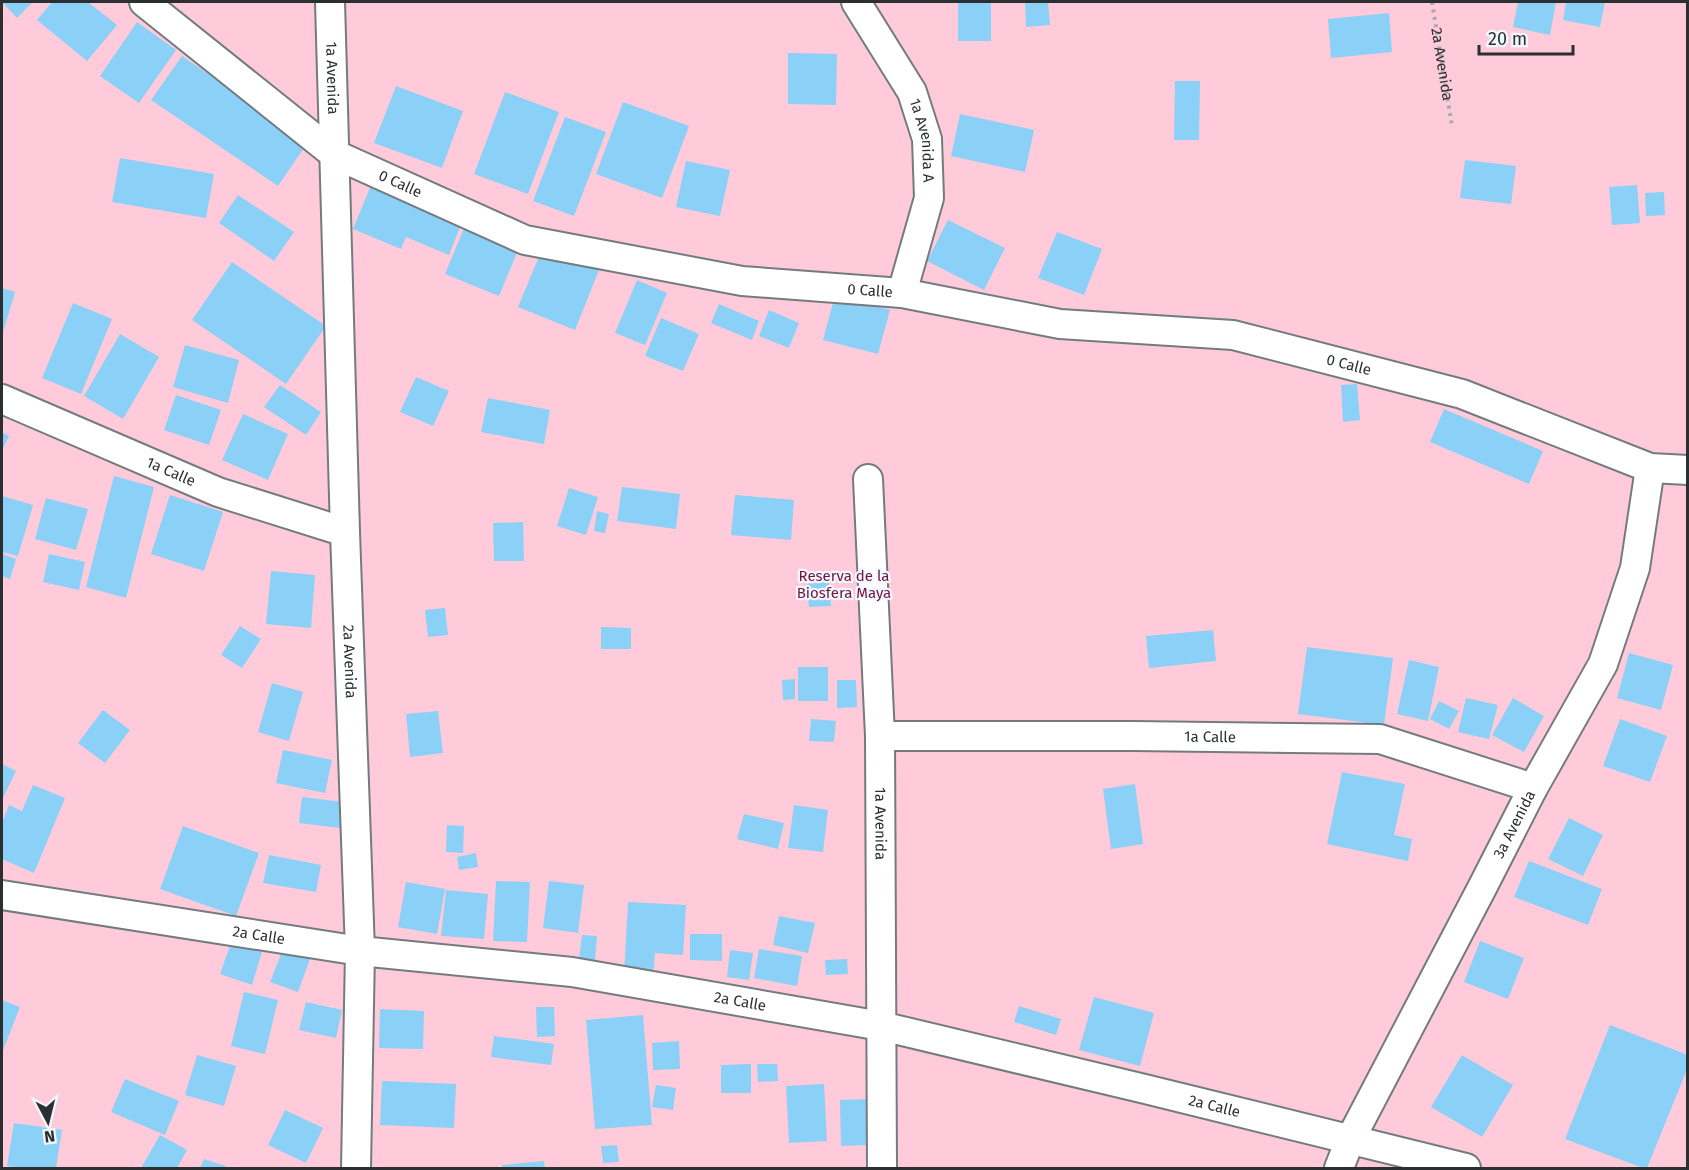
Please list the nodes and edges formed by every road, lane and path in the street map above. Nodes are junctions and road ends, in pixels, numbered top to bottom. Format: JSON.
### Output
{"nodes":[{"id":1,"x":144,"y":2,"type":"edge"},
{"id":2,"x":330,"y":2,"type":"edge"},
{"id":3,"x":856,"y":2,"type":"edge"},
{"id":4,"x":1432,"y":2,"type":"edge"},
{"id":5,"x":1452,"y":126,"type":"dead end"},
{"id":6,"x":333,"y":154,"type":"junction"},
{"id":7,"x":902,"y":293,"type":"junction"},
{"id":8,"x":2,"y":399,"type":"edge"},
{"id":9,"x":1650,"y":468,"type":"junction"},
{"id":10,"x":1688,"y":470,"type":"edge"},
{"id":11,"x":868,"y":479,"type":"dead end"},
{"id":12,"x":345,"y":532,"type":"junction"},
{"id":13,"x":880,"y":736,"type":"junction"},
{"id":14,"x":1533,"y":788,"type":"junction"},
{"id":15,"x":2,"y":895,"type":"edge"},
{"id":16,"x":360,"y":951,"type":"junction"},
{"id":17,"x":881,"y":1026,"type":"junction"},
{"id":18,"x":1350,"y":1140,"type":"junction"},
{"id":19,"x":356,"y":1168,"type":"edge"},
{"id":20,"x":882,"y":1168,"type":"edge"},
{"id":21,"x":1339,"y":1168,"type":"edge"},
{"id":22,"x":1466,"y":1168,"type":"edge"}],
"edges":[{"from":1,"to":6,"type":"street","name":"0 Calle"},
{"from":2,"to":6,"type":"street","name":"1a Avenida"},
{"from":3,"to":7,"type":"street","name":"1a Avenida A"},
{"from":4,"to":5,"type":"path","name":"2a Avenida"},
{"from":6,"to":7,"type":"street","name":"0 Calle"},
{"from":6,"to":12,"type":"street","name":"2a Avenida"},
{"from":7,"to":9,"type":"street","name":"0 Calle"},
{"from":8,"to":12,"type":"street","name":"1a Calle"},
{"from":9,"to":10,"type":"street","name":"0 Calle"},
{"from":9,"to":14,"type":"street","name":"3a Avenida"},
{"from":11,"to":13,"type":"street","name":"1a Avenida"},
{"from":12,"to":16,"type":"street","name":"2a Avenida"},
{"from":13,"to":14,"type":"street","name":"1a Calle"},
{"from":13,"to":17,"type":"street","name":"1a Avenida"},
{"from":14,"to":18,"type":"street","name":"3a Avenida"},
{"from":15,"to":16,"type":"street","name":"2a Calle"},
{"from":16,"to":17,"type":"street","name":"2a Calle"},
{"from":16,"to":19,"type":"street","name":"2a Avenida"},
{"from":17,"to":18,"type":"street","name":"2a Calle"},
{"from":17,"to":20,"type":"street","name":"1a Avenida"},
{"from":18,"to":21,"type":"street","name":"3a Avenida"},
{"from":18,"to":22,"type":"street","name":"2a Calle"}]}
